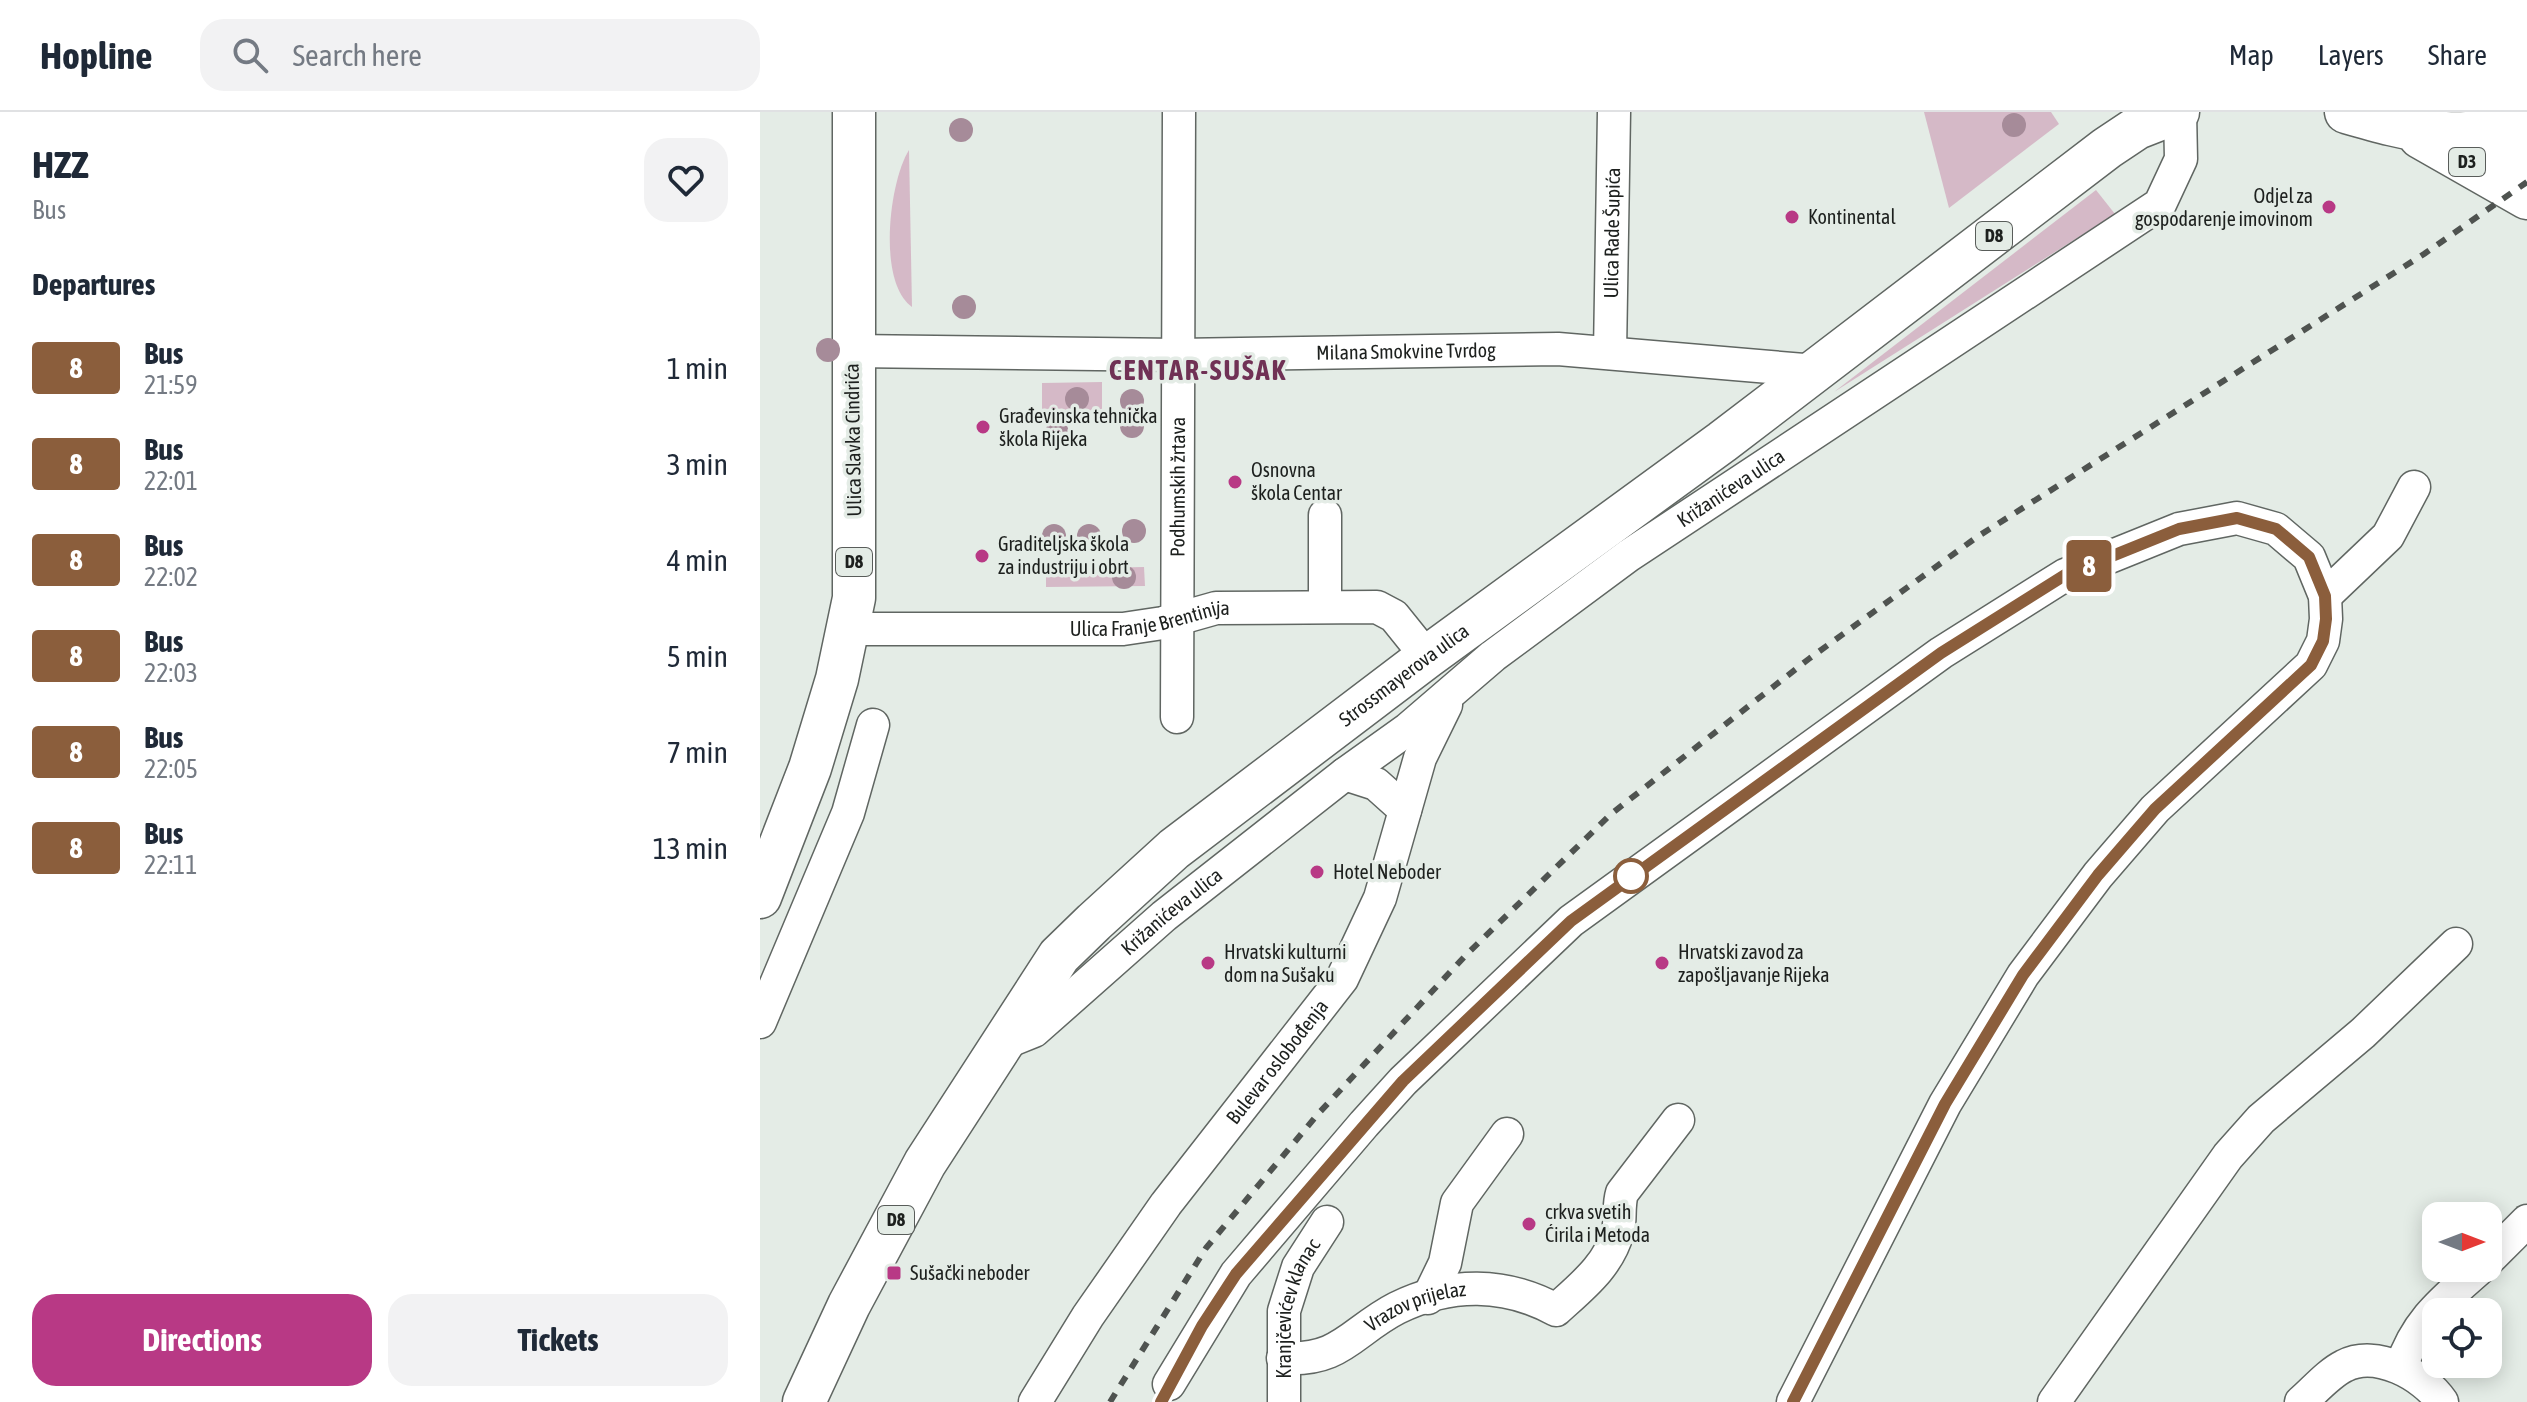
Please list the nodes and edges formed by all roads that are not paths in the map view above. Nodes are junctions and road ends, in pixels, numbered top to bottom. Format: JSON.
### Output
{"nodes":[{"id":1,"x":854,"y":112,"type":"edge"},
{"id":2,"x":1179,"y":112,"type":"edge"},
{"id":3,"x":1614,"y":112,"type":"edge"},
{"id":4,"x":2179,"y":112,"type":"edge"},
{"id":5,"x":2346,"y":112,"type":"edge"},
{"id":6,"x":2527,"y":116,"type":"edge"},
{"id":7,"x":2405,"y":129,"type":"junction"},
{"id":8,"x":2452,"y":134,"type":"junction"},
{"id":9,"x":2527,"y":155,"type":"edge"},
{"id":10,"x":2527,"y":198,"type":"edge"},
{"id":11,"x":852,"y":351,"type":"junction"},
{"id":12,"x":1610,"y":353,"type":"junction"},
{"id":13,"x":1178,"y":355,"type":"junction"},
{"id":14,"x":1816,"y":371,"type":"junction"},
{"id":15,"x":2414,"y":487,"type":"dead end"},
{"id":16,"x":1325,"y":515,"type":"dead end"},
{"id":17,"x":2325,"y":596,"type":"junction"},
{"id":18,"x":1325,"y":606,"type":"junction"},
{"id":19,"x":1179,"y":617,"type":"junction"},
{"id":20,"x":849,"y":629,"type":"junction"},
{"id":21,"x":1427,"y":657,"type":"junction"},
{"id":22,"x":1457,"y":689,"type":"junction"},
{"id":23,"x":1177,"y":717,"type":"dead end"},
{"id":24,"x":873,"y":725,"type":"dead end"},
{"id":25,"x":1345,"y":774,"type":"junction"},
{"id":26,"x":1405,"y":810,"type":"junction"},
{"id":27,"x":760,"y":897,"type":"edge"},
{"id":28,"x":2456,"y":944,"type":"dead end"},
{"id":29,"x":760,"y":1022,"type":"edge"},
{"id":30,"x":999,"y":1045,"type":"junction"},
{"id":31,"x":1678,"y":1120,"type":"dead end"},
{"id":32,"x":1507,"y":1134,"type":"dead end"},
{"id":33,"x":2527,"y":1221,"type":"edge"},
{"id":34,"x":1327,"y":1222,"type":"dead end"},
{"id":35,"x":2502,"y":1246,"type":"edge"},
{"id":36,"x":2465,"y":1282,"type":"edge"},
{"id":37,"x":1428,"y":1298,"type":"junction"},
{"id":38,"x":1283,"y":1358,"type":"junction"},
{"id":39,"x":2401,"y":1368,"type":"junction"},
{"id":40,"x":1169,"y":1384,"type":"dead end"},
{"id":41,"x":804,"y":1402,"type":"edge"},
{"id":42,"x":1035,"y":1402,"type":"edge"},
{"id":43,"x":1284,"y":1402,"type":"edge"},
{"id":44,"x":1793,"y":1402,"type":"edge"},
{"id":45,"x":2054,"y":1402,"type":"edge"},
{"id":46,"x":2301,"y":1402,"type":"edge"},
{"id":47,"x":2442,"y":1402,"type":"edge"}],
"edges":[{"from":1,"to":11,"type":"main road","name":"Ulica Slavka Cindrića","number":"D8"},
{"from":2,"to":13,"type":"street","name":"Podhumskih žrtava"},
{"from":3,"to":12,"type":"street","name":"Ulica Rade Šupića"},
{"from":4,"to":14,"type":"main road","name":"Strossmayerova ulica","number":"D8"},
{"from":4,"to":22,"type":"street","name":"Križanićeva ulica"},
{"from":5,"to":7,"type":"main road","number":"D3"},
{"from":6,"to":8,"type":"main road"},
{"from":7,"to":8,"type":"main road"},
{"from":7,"to":10,"type":"main road","number":"D3"},
{"from":8,"to":9,"type":"main road"},
{"from":11,"to":13,"type":"street","name":"Milana Smokvine Tvrdog"},
{"from":11,"to":20,"type":"main road","name":"Ulica Slavka Cindrića","number":"D8"},
{"from":12,"to":13,"type":"street","name":"Milana Smokvine Tvrdog"},
{"from":12,"to":14,"type":"street","name":"Milana Smokvine Tvrdog"},
{"from":13,"to":19,"type":"street","name":"Podhumskih žrtava"},
{"from":14,"to":21,"type":"main road","name":"Strossmayerova ulica","number":"D8"},
{"from":15,"to":17,"type":"street"},
{"from":16,"to":18,"type":"street"},
{"from":17,"to":40,"type":"street"},
{"from":17,"to":44,"type":"street"},
{"from":18,"to":19,"type":"street","name":"Ulica Franje Brentinija"},
{"from":18,"to":21,"type":"street","name":"Ulica Franje Brentinija"},
{"from":19,"to":20,"type":"street","name":"Ulica Franje Brentinija"},
{"from":19,"to":23,"type":"street","name":"Podhumskih žrtava"},
{"from":20,"to":27,"type":"main road","name":"Ulica Slavka Cindrića","number":"D8"},
{"from":21,"to":30,"type":"main road","name":"Strossmayerova ulica","number":"D8"},
{"from":22,"to":25,"type":"street","name":"Križanićeva ulica"},
{"from":22,"to":26,"type":"street","name":"Bulevar oslobođenja"},
{"from":24,"to":29,"type":"street"},
{"from":25,"to":26,"type":"street"},
{"from":25,"to":30,"type":"street","name":"Križanićeva ulica"},
{"from":26,"to":42,"type":"street","name":"Bulevar oslobođenja"},
{"from":28,"to":45,"type":"street"},
{"from":30,"to":41,"type":"main road","name":"Strossmayerova ulica","number":"D8"},
{"from":31,"to":37,"type":"street","name":"Vrazov prijelaz"},
{"from":32,"to":37,"type":"street"},
{"from":33,"to":35,"type":"street"},
{"from":34,"to":38,"type":"street","name":"Kranjčevićev klanac"},
{"from":36,"to":39,"type":"street"},
{"from":37,"to":38,"type":"street","name":"Vrazov prijelaz"},
{"from":38,"to":43,"type":"street","name":"Kranjčevićev klanac"},
{"from":39,"to":46,"type":"street"},
{"from":39,"to":47,"type":"street"}]}
